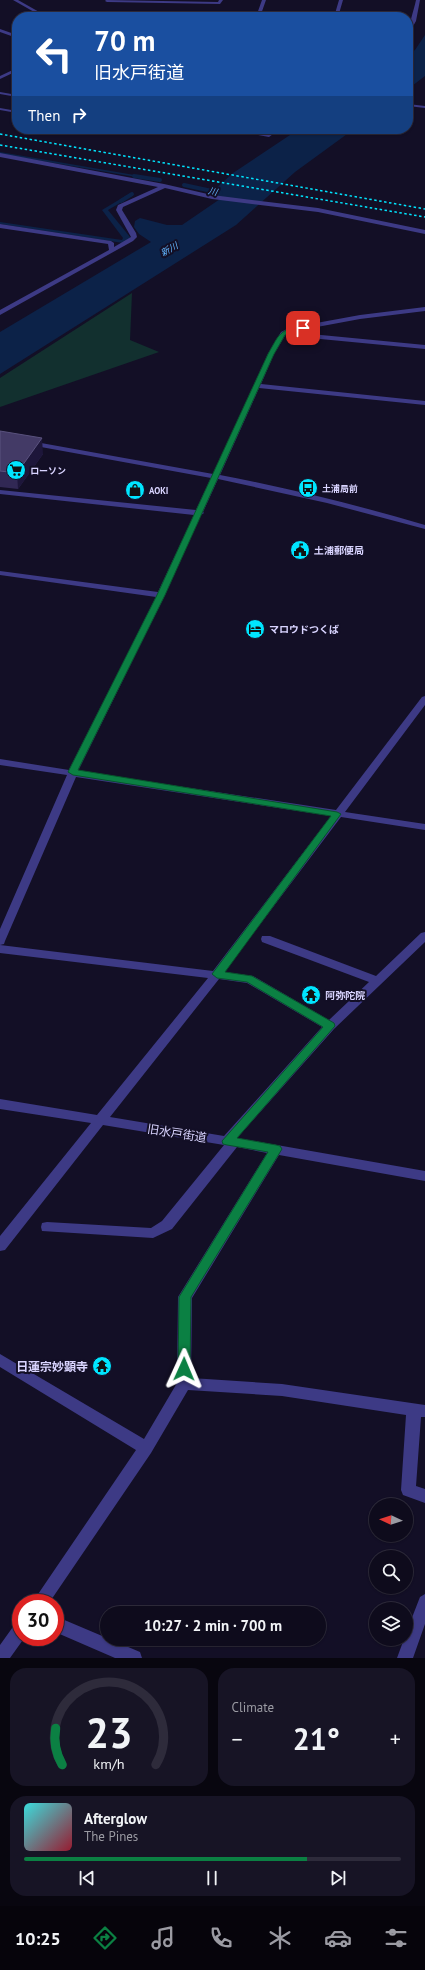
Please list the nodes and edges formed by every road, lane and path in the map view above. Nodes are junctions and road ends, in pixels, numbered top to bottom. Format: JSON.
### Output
{"nodes":[{"id":1,"x":15,"y":0,"type":"edge"},
{"id":2,"x":107,"y":0,"type":"edge"},
{"id":3,"x":221,"y":0,"type":"edge"},
{"id":4,"x":264,"y":0,"type":"edge"},
{"id":5,"x":341,"y":0,"type":"edge"},
{"id":6,"x":418,"y":0,"type":"edge"},
{"id":7,"x":37,"y":12,"type":"edge"},
{"id":8,"x":126,"y":12,"type":"edge"},
{"id":9,"x":260,"y":12,"type":"edge"},
{"id":10,"x":337,"y":12,"type":"edge"},
{"id":11,"x":413,"y":23,"type":"edge"},
{"id":12,"x":1,"y":31,"type":"edge"},
{"id":13,"x":12,"y":35,"type":"edge"},
{"id":14,"x":12,"y":72,"type":"edge"},
{"id":15,"x":0,"y":78,"type":"edge"},
{"id":16,"x":0,"y":93,"type":"edge"},
{"id":17,"x":12,"y":95,"type":"edge"},
{"id":18,"x":413,"y":106,"type":"edge"},
{"id":19,"x":425,"y":107,"type":"edge"},
{"id":20,"x":0,"y":109,"type":"edge"},
{"id":21,"x":12,"y":111,"type":"edge"},
{"id":22,"x":0,"y":156,"type":"edge"},
{"id":23,"x":8,"y":157,"type":"junction"},
{"id":24,"x":0,"y":162,"type":"edge"},
{"id":25,"x":164,"y":186,"type":"junction"},
{"id":26,"x":0,"y":226,"type":"edge"},
{"id":27,"x":425,"y":232,"type":"edge"},
{"id":28,"x":112,"y":250,"type":"junction"},
{"id":29,"x":425,"y":309,"type":"edge"},
{"id":30,"x":0,"y":313,"type":"edge"},
{"id":31,"x":283,"y":333,"type":"junction"},
{"id":32,"x":425,"y":347,"type":"edge"},
{"id":33,"x":258,"y":386,"type":"junction"},
{"id":34,"x":425,"y":403,"type":"edge"},
{"id":35,"x":23,"y":441,"type":"edge"},
{"id":36,"x":217,"y":476,"type":"junction"},
{"id":37,"x":2,"y":493,"type":"edge"},
{"id":38,"x":200,"y":513,"type":"junction"},
{"id":39,"x":425,"y":527,"type":"edge"},
{"id":40,"x":0,"y":573,"type":"edge"},
{"id":41,"x":161,"y":595,"type":"junction"},
{"id":42,"x":425,"y":700,"type":"edge"},
{"id":43,"x":0,"y":762,"type":"edge"},
{"id":44,"x":73,"y":772,"type":"junction"},
{"id":45,"x":337,"y":814,"type":"junction"},
{"id":46,"x":425,"y":827,"type":"edge"},
{"id":47,"x":425,"y":936,"type":"edge"},
{"id":48,"x":266,"y":939,"type":"dead end"},
{"id":49,"x":0,"y":941,"type":"edge"},
{"id":50,"x":0,"y":949,"type":"edge"},
{"id":51,"x":217,"y":974,"type":"junction"},
{"id":52,"x":377,"y":981,"type":"junction"},
{"id":53,"x":330,"y":1026,"type":"junction"},
{"id":54,"x":0,"y":1104,"type":"edge"},
{"id":55,"x":100,"y":1120,"type":"junction"},
{"id":56,"x":230,"y":1141,"type":"junction"},
{"id":57,"x":276,"y":1149,"type":"junction"},
{"id":58,"x":425,"y":1176,"type":"edge"},
{"id":59,"x":47,"y":1227,"type":"dead end"},
{"id":60,"x":0,"y":1246,"type":"edge"},
{"id":61,"x":0,"y":1360,"type":"edge"},
{"id":62,"x":184,"y":1384,"type":"junction"},
{"id":63,"x":419,"y":1410,"type":"edge"},
{"id":64,"x":146,"y":1448,"type":"junction"},
{"id":65,"x":425,"y":1496,"type":"edge"},
{"id":66,"x":46,"y":1594,"type":"edge"},
{"id":67,"x":425,"y":1602,"type":"edge"},
{"id":68,"x":64,"y":1628,"type":"edge"},
{"id":69,"x":12,"y":1642,"type":"edge"},
{"id":70,"x":0,"y":1658,"type":"edge"},
{"id":71,"x":134,"y":1658,"type":"edge"},
{"id":72,"x":405,"y":1658,"type":"edge"}],
"edges":[{"from":1,"to":7,"type":"street"},
{"from":2,"to":3,"type":"street"},
{"from":2,"to":8,"type":"street"},
{"from":4,"to":9,"type":"street"},
{"from":5,"to":10,"type":"street"},
{"from":6,"to":11,"type":"street"},
{"from":12,"to":13,"type":"street"},
{"from":14,"to":15,"type":"street"},
{"from":16,"to":17,"type":"street"},
{"from":18,"to":19,"type":"street"},
{"from":20,"to":21,"type":"street"},
{"from":22,"to":23,"type":"street"},
{"from":23,"to":24,"type":"street"},
{"from":23,"to":25,"type":"street"},
{"from":25,"to":27,"type":"street"},
{"from":25,"to":28,"type":"street"},
{"from":26,"to":28,"type":"street"},
{"from":28,"to":30,"type":"street"},
{"from":29,"to":31,"type":"street"},
{"from":31,"to":32,"type":"street"},
{"from":31,"to":33,"type":"street"},
{"from":33,"to":34,"type":"street"},
{"from":33,"to":36,"type":"street"},
{"from":35,"to":36,"type":"street"},
{"from":36,"to":38,"type":"street"},
{"from":36,"to":39,"type":"street"},
{"from":37,"to":38,"type":"street"},
{"from":38,"to":41,"type":"street"},
{"from":40,"to":41,"type":"street"},
{"from":41,"to":44,"type":"street"},
{"from":42,"to":45,"type":"street"},
{"from":43,"to":44,"type":"street"},
{"from":44,"to":45,"type":"street"},
{"from":44,"to":49,"type":"street"},
{"from":45,"to":46,"type":"street"},
{"from":45,"to":51,"type":"street"},
{"from":47,"to":52,"type":"street"},
{"from":48,"to":52,"type":"street"},
{"from":50,"to":51,"type":"street"},
{"from":51,"to":53,"type":"street"},
{"from":51,"to":55,"type":"street"},
{"from":52,"to":53,"type":"street"},
{"from":53,"to":56,"type":"street"},
{"from":54,"to":55,"type":"street","name":"旧水戸街道"},
{"from":55,"to":56,"type":"street","name":"旧水戸街道"},
{"from":55,"to":60,"type":"street"},
{"from":56,"to":57,"type":"street","name":"旧水戸街道"},
{"from":56,"to":59,"type":"street"},
{"from":57,"to":58,"type":"street","name":"旧水戸街道"},
{"from":57,"to":62,"type":"street"},
{"from":61,"to":64,"type":"street"},
{"from":62,"to":63,"type":"street"},
{"from":62,"to":64,"type":"street"},
{"from":63,"to":65,"type":"street"},
{"from":64,"to":66,"type":"street"},
{"from":67,"to":72,"type":"street"},
{"from":68,"to":71,"type":"street"},
{"from":69,"to":70,"type":"street"}]}
